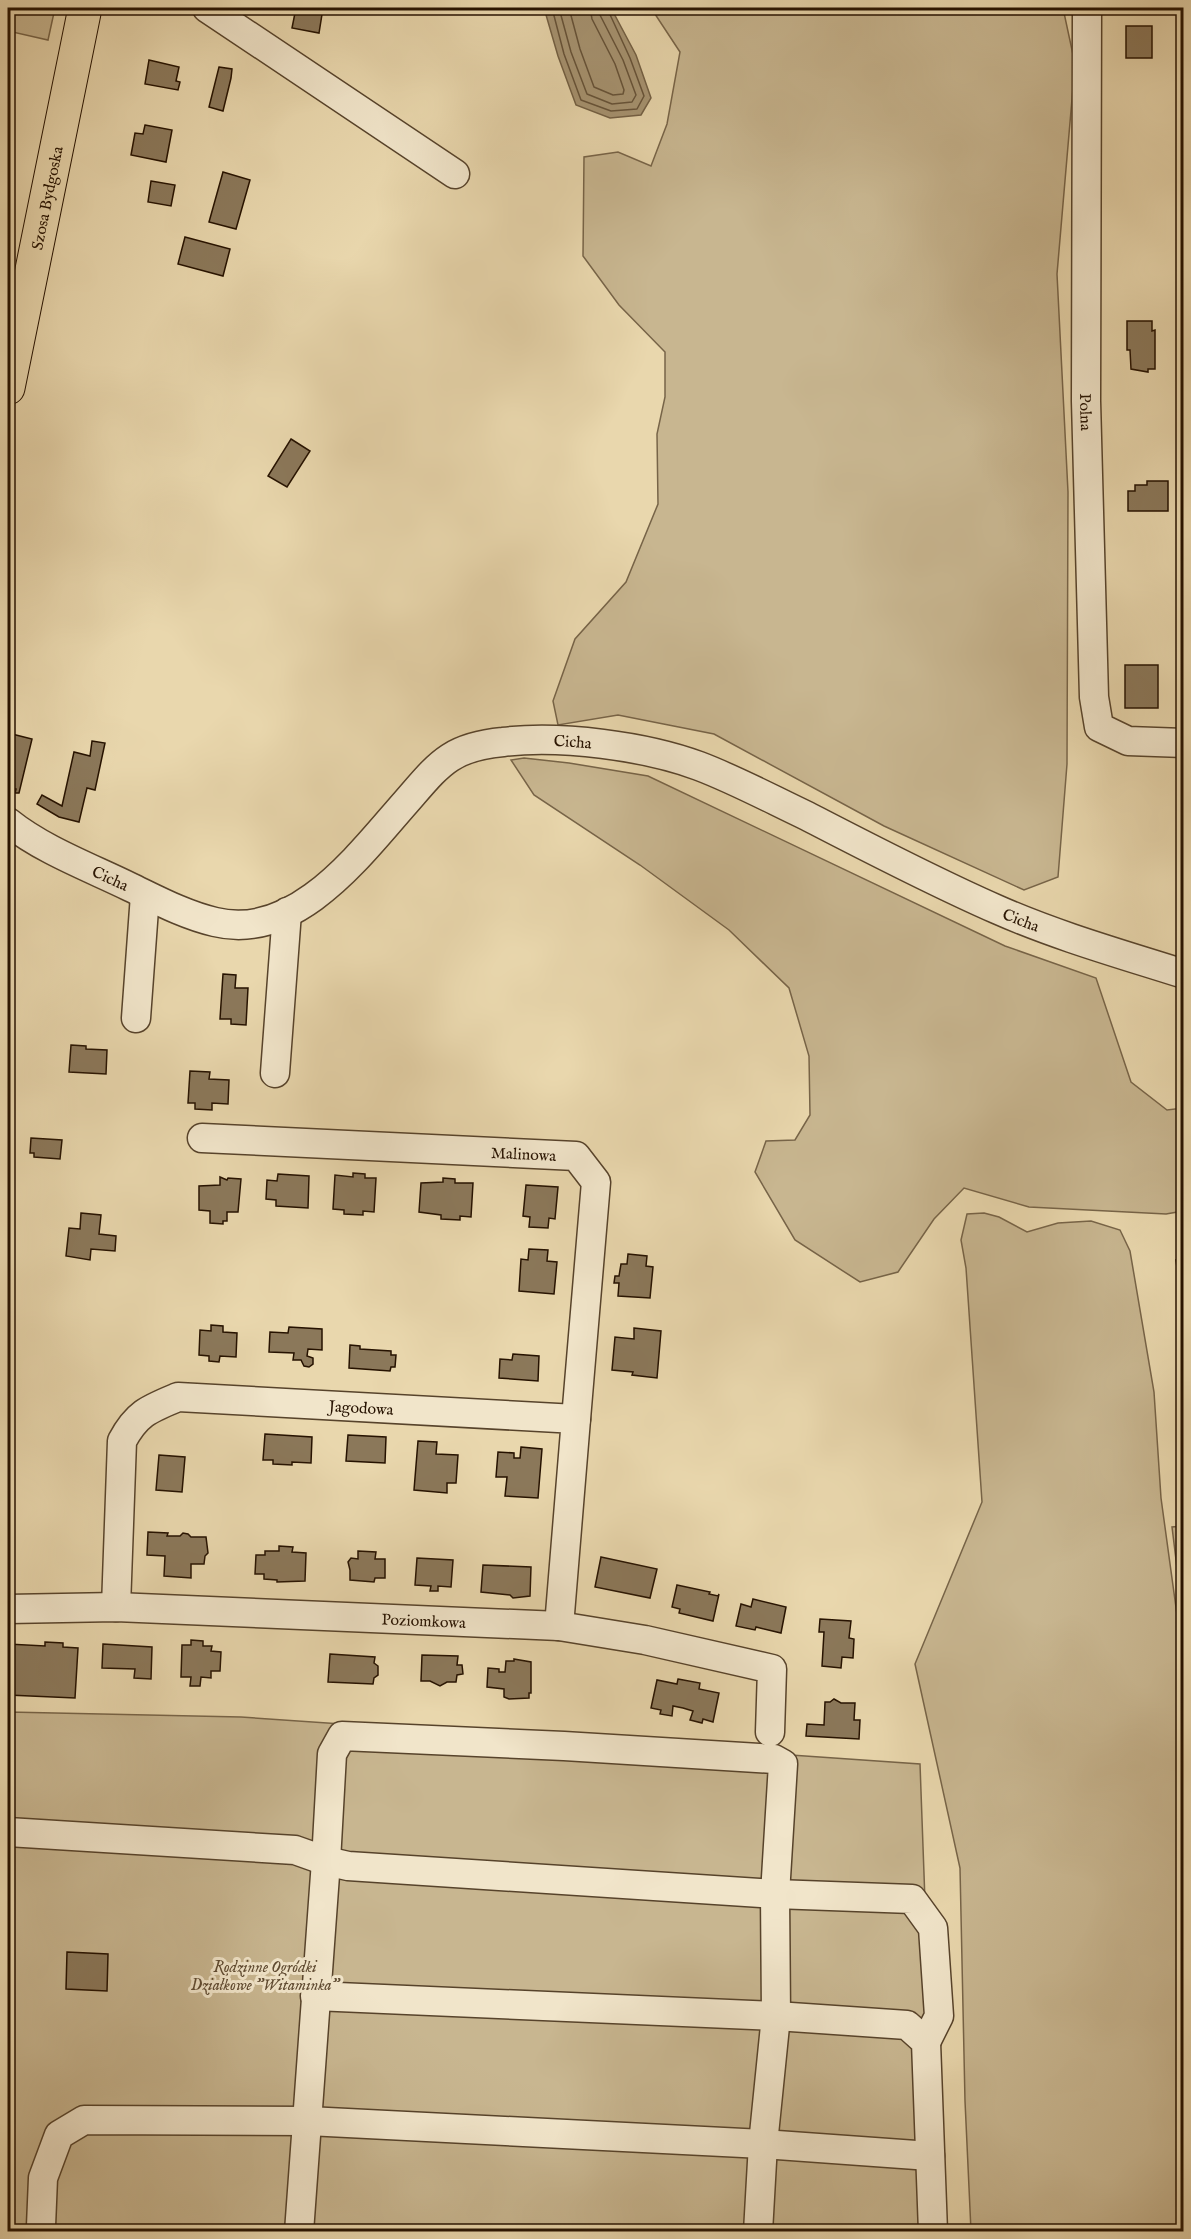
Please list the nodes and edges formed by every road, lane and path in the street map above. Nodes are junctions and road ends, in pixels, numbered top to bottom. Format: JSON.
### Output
{"nodes":[{"id":1,"x":85,"y":8,"type":"edge"},
{"id":2,"x":207,"y":8,"type":"edge"},
{"id":3,"x":1087,"y":8,"type":"edge"},
{"id":4,"x":455,"y":174,"type":"dead end"},
{"id":5,"x":8,"y":388,"type":"edge"},
{"id":6,"x":1184,"y":743,"type":"edge"},
{"id":7,"x":8,"y":822,"type":"edge"},
{"id":8,"x":146,"y":895,"type":"junction"},
{"id":9,"x":287,"y":912,"type":"junction"},
{"id":10,"x":1184,"y":974,"type":"edge"},
{"id":11,"x":136,"y":1018,"type":"dead end"},
{"id":12,"x":275,"y":1073,"type":"dead end"},
{"id":13,"x":202,"y":1138,"type":"dead end"},
{"id":14,"x":576,"y":1419,"type":"junction"},
{"id":15,"x":116,"y":1606,"type":"junction"},
{"id":16,"x":8,"y":1609,"type":"edge"},
{"id":17,"x":559,"y":1626,"type":"junction"},
{"id":18,"x":770,"y":1732,"type":"dead end"},
{"id":19,"x":8,"y":1832,"type":"edge"},
{"id":20,"x":326,"y":1861,"type":"junction"},
{"id":21,"x":776,"y":1894,"type":"junction"},
{"id":22,"x":315,"y":1996,"type":"junction"},
{"id":23,"x":776,"y":2016,"type":"junction"},
{"id":24,"x":926,"y":2042,"type":"junction"},
{"id":25,"x":308,"y":2121,"type":"junction"},
{"id":26,"x":763,"y":2144,"type":"junction"},
{"id":27,"x":930,"y":2156,"type":"junction"},
{"id":28,"x":41,"y":2226,"type":"dead end"},
{"id":29,"x":299,"y":2232,"type":"edge"},
{"id":30,"x":758,"y":2232,"type":"edge"},
{"id":31,"x":933,"y":2232,"type":"edge"}],
"edges":[{"from":1,"to":5,"type":"main road","name":"Szosa Bydgoska"},
{"from":2,"to":4,"type":"street"},
{"from":3,"to":6,"type":"street","name":"Polna"},
{"from":7,"to":8,"type":"street","name":"Cicha"},
{"from":8,"to":9,"type":"street","name":"Cicha"},
{"from":8,"to":11,"type":"street"},
{"from":9,"to":10,"type":"street","name":"Cicha"},
{"from":9,"to":12,"type":"street"},
{"from":13,"to":14,"type":"street","name":"Malinowa"},
{"from":14,"to":15,"type":"street","name":"Jagodowa"},
{"from":14,"to":17,"type":"street"},
{"from":15,"to":16,"type":"street","name":"Poziomkowa"},
{"from":15,"to":17,"type":"street","name":"Poziomkowa"},
{"from":17,"to":18,"type":"street","name":"Poziomkowa"},
{"from":19,"to":20,"type":"street"},
{"from":20,"to":21,"type":"street"},
{"from":20,"to":21,"type":"street"},
{"from":20,"to":22,"type":"street"},
{"from":21,"to":23,"type":"street"},
{"from":21,"to":24,"type":"street"},
{"from":22,"to":23,"type":"street"},
{"from":22,"to":25,"type":"street"},
{"from":23,"to":24,"type":"street"},
{"from":23,"to":26,"type":"street"},
{"from":24,"to":27,"type":"street"},
{"from":25,"to":26,"type":"street"},
{"from":25,"to":28,"type":"street"},
{"from":25,"to":29,"type":"street"},
{"from":26,"to":27,"type":"street"},
{"from":26,"to":30,"type":"street"},
{"from":27,"to":31,"type":"street"}]}
